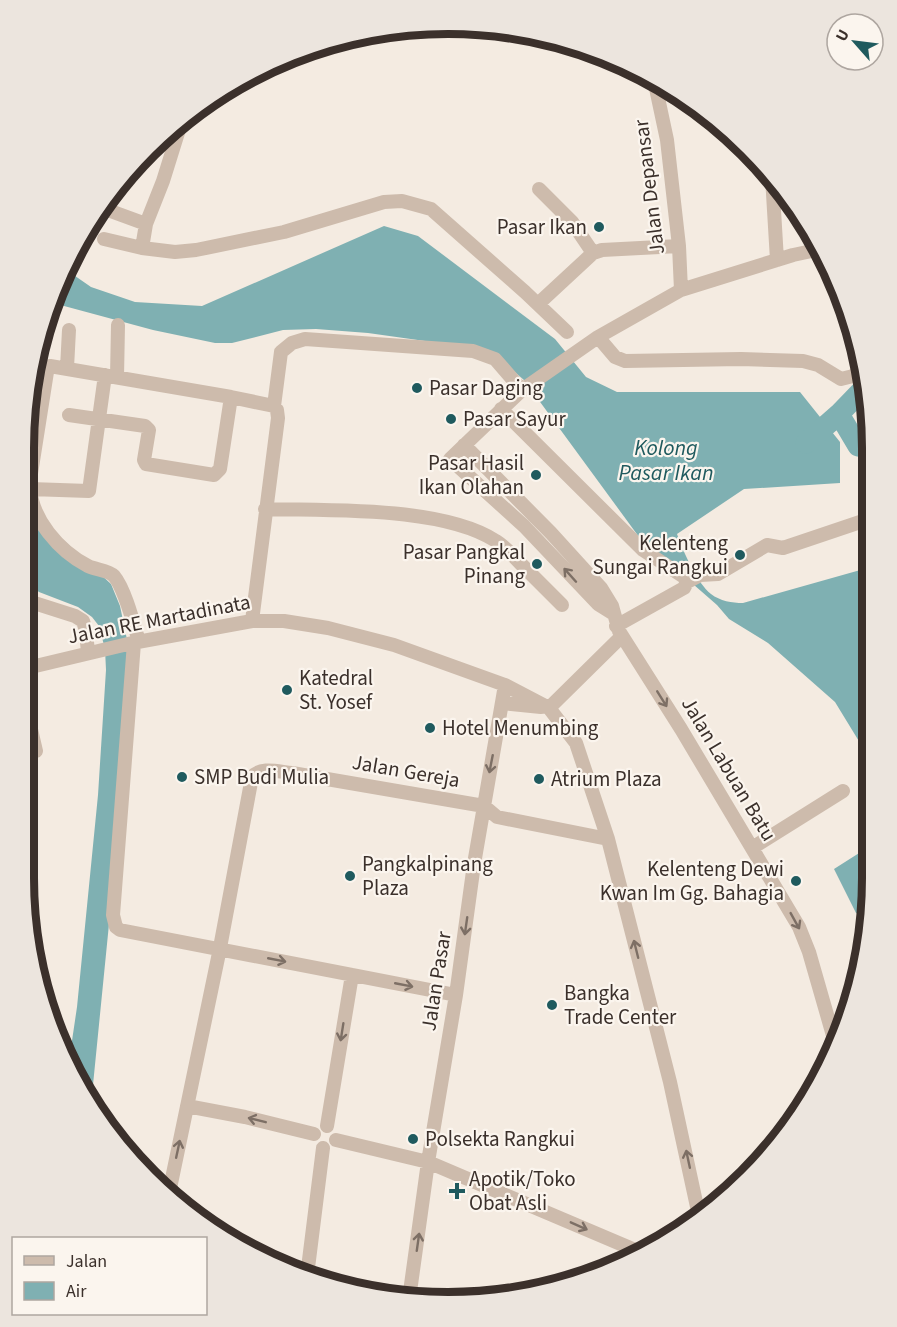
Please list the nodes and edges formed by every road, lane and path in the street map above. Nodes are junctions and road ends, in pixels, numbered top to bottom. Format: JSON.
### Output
{"nodes":[{"id":1,"x":656,"y":90,"type":"edge"},
{"id":2,"x":177,"y":136,"type":"edge"},
{"id":3,"x":539,"y":189,"type":"dead end"},
{"id":4,"x":773,"y":191,"type":"edge"},
{"id":5,"x":109,"y":211,"type":"edge"},
{"id":6,"x":146,"y":224,"type":"junction"},
{"id":7,"x":104,"y":239,"type":"dead end"},
{"id":8,"x":679,"y":246,"type":"junction"},
{"id":9,"x":142,"y":248,"type":"junction"},
{"id":10,"x":812,"y":251,"type":"edge"},
{"id":11,"x":593,"y":253,"type":"junction"},
{"id":12,"x":777,"y":260,"type":"junction"},
{"id":13,"x":681,"y":290,"type":"junction"},
{"id":14,"x":538,"y":304,"type":"junction"},
{"id":15,"x":118,"y":325,"type":"dead end"},
{"id":16,"x":69,"y":330,"type":"dead end"},
{"id":17,"x":567,"y":332,"type":"dead end"},
{"id":18,"x":598,"y":337,"type":"junction"},
{"id":19,"x":67,"y":368,"type":"junction"},
{"id":20,"x":856,"y":374,"type":"edge"},
{"id":21,"x":111,"y":376,"type":"junction"},
{"id":22,"x":523,"y":389,"type":"junction"},
{"id":23,"x":231,"y":397,"type":"junction"},
{"id":24,"x":274,"y":406,"type":"junction"},
{"id":25,"x":501,"y":409,"type":"junction"},
{"id":26,"x":69,"y":415,"type":"dead end"},
{"id":27,"x":99,"y":419,"type":"junction"},
{"id":28,"x":464,"y":444,"type":"junction"},
{"id":29,"x":34,"y":455,"type":"edge"},
{"id":30,"x":34,"y":488,"type":"edge"},
{"id":31,"x":34,"y":509,"type":"edge"},
{"id":32,"x":265,"y":509,"type":"junction"},
{"id":33,"x":529,"y":520,"type":"junction"},
{"id":34,"x":862,"y":522,"type":"edge"},
{"id":35,"x":692,"y":580,"type":"junction"},
{"id":36,"x":34,"y":603,"type":"edge"},
{"id":37,"x":562,"y":605,"type":"dead end"},
{"id":38,"x":252,"y":621,"type":"junction"},
{"id":39,"x":617,"y":625,"type":"junction"},
{"id":40,"x":135,"y":643,"type":"junction"},
{"id":41,"x":88,"y":652,"type":"junction"},
{"id":42,"x":34,"y":666,"type":"edge"},
{"id":43,"x":505,"y":685,"type":"junction"},
{"id":44,"x":502,"y":703,"type":"junction"},
{"id":45,"x":549,"y":708,"type":"junction"},
{"id":46,"x":34,"y":742,"type":"edge"},
{"id":47,"x":36,"y":751,"type":"dead end"},
{"id":48,"x":843,"y":791,"type":"dead end"},
{"id":49,"x":484,"y":806,"type":"junction"},
{"id":50,"x":608,"y":838,"type":"junction"},
{"id":51,"x":752,"y":848,"type":"junction"},
{"id":52,"x":219,"y":949,"type":"junction"},
{"id":53,"x":352,"y":975,"type":"junction"},
{"id":54,"x":456,"y":995,"type":"junction"},
{"id":55,"x":832,"y":1034,"type":"edge"},
{"id":56,"x":187,"y":1106,"type":"junction"},
{"id":57,"x":327,"y":1126,"type":"junction"},
{"id":58,"x":314,"y":1134,"type":"junction"},
{"id":59,"x":336,"y":1140,"type":"junction"},
{"id":60,"x":323,"y":1148,"type":"junction"},
{"id":61,"x":428,"y":1162,"type":"junction"},
{"id":62,"x":171,"y":1185,"type":"edge"},
{"id":63,"x":698,"y":1209,"type":"edge"},
{"id":64,"x":625,"y":1246,"type":"junction"},
{"id":65,"x":633,"y":1249,"type":"edge"},
{"id":66,"x":623,"y":1254,"type":"edge"},
{"id":67,"x":308,"y":1268,"type":"edge"},
{"id":68,"x":410,"y":1291,"type":"edge"}],
"edges":[{"from":1,"to":8,"type":"street","name":"Jalan Depansar"},
{"from":2,"to":6,"type":"street"},
{"from":3,"to":11,"type":"street"},
{"from":4,"to":12,"type":"street"},
{"from":5,"to":6,"type":"street"},
{"from":6,"to":9,"type":"street"},
{"from":7,"to":9,"type":"street"},
{"from":8,"to":11,"type":"street"},
{"from":8,"to":13,"type":"street","name":"Jalan Depansar"},
{"from":9,"to":14,"type":"street"},
{"from":10,"to":12,"type":"street"},
{"from":11,"to":14,"type":"street"},
{"from":12,"to":13,"type":"street"},
{"from":13,"to":18,"type":"street"},
{"from":14,"to":17,"type":"street"},
{"from":15,"to":21,"type":"street"},
{"from":16,"to":19,"type":"street"},
{"from":18,"to":20,"type":"street"},
{"from":18,"to":22,"type":"street"},
{"from":19,"to":21,"type":"street"},
{"from":19,"to":29,"type":"street"},
{"from":21,"to":23,"type":"street"},
{"from":21,"to":27,"type":"street"},
{"from":22,"to":24,"type":"street"},
{"from":22,"to":25,"type":"street"},
{"from":23,"to":24,"type":"street"},
{"from":23,"to":27,"type":"street"},
{"from":24,"to":32,"type":"street"},
{"from":25,"to":28,"type":"street"},
{"from":25,"to":35,"type":"street"},
{"from":26,"to":27,"type":"street"},
{"from":27,"to":30,"type":"street"},
{"from":28,"to":33,"type":"street"},
{"from":28,"to":33,"type":"street"},
{"from":31,"to":40,"type":"street"},
{"from":32,"to":37,"type":"street"},
{"from":32,"to":38,"type":"street"},
{"from":33,"to":39,"type":"street","name":"Jalan Labuan Batu"},
{"from":34,"to":35,"type":"street"},
{"from":35,"to":39,"type":"street"},
{"from":36,"to":41,"type":"street"},
{"from":38,"to":40,"type":"street","name":"Jalan RE Martadinata"},
{"from":38,"to":43,"type":"street","name":"Jalan RE Martadinata"},
{"from":39,"to":45,"type":"street"},
{"from":39,"to":51,"type":"street","name":"Jalan Labuan Batu","one_way":true},
{"from":40,"to":41,"type":"street","name":"Jalan RE Martadinata"},
{"from":40,"to":52,"type":"street"},
{"from":41,"to":42,"type":"street","name":"Jalan RE Martadinata"},
{"from":43,"to":44,"type":"street","name":"Jalan Pasar"},
{"from":43,"to":45,"type":"street","name":"Jalan RE Martadinata"},
{"from":44,"to":45,"type":"street"},
{"from":44,"to":49,"type":"street","name":"Jalan Pasar","one_way":true},
{"from":45,"to":50,"type":"street"},
{"from":46,"to":47,"type":"street"},
{"from":48,"to":51,"type":"street"},
{"from":49,"to":50,"type":"street","name":"Jalan Gereja"},
{"from":49,"to":52,"type":"street","name":"Jalan Gereja"},
{"from":49,"to":54,"type":"street","name":"Jalan Pasar","one_way":true},
{"from":63,"to":50,"type":"street","one_way":true},
{"from":51,"to":55,"type":"street","name":"Jalan Labuan Batu","one_way":true},
{"from":52,"to":53,"type":"street","one_way":true},
{"from":52,"to":56,"type":"street"},
{"from":53,"to":54,"type":"street","one_way":true},
{"from":53,"to":57,"type":"street","one_way":true},
{"from":54,"to":61,"type":"street","name":"Jalan Pasar"},
{"from":58,"to":56,"type":"street","one_way":true},
{"from":62,"to":56,"type":"street","one_way":true},
{"from":57,"to":58,"type":"street"},
{"from":57,"to":59,"type":"street"},
{"from":58,"to":60,"type":"street"},
{"from":59,"to":60,"type":"street"},
{"from":59,"to":61,"type":"street"},
{"from":60,"to":67,"type":"street"},
{"from":61,"to":64,"type":"street","one_way":true},
{"from":68,"to":61,"type":"street","name":"Jalan Pasar","one_way":true},
{"from":64,"to":65,"type":"street"},
{"from":64,"to":66,"type":"street"}]}
